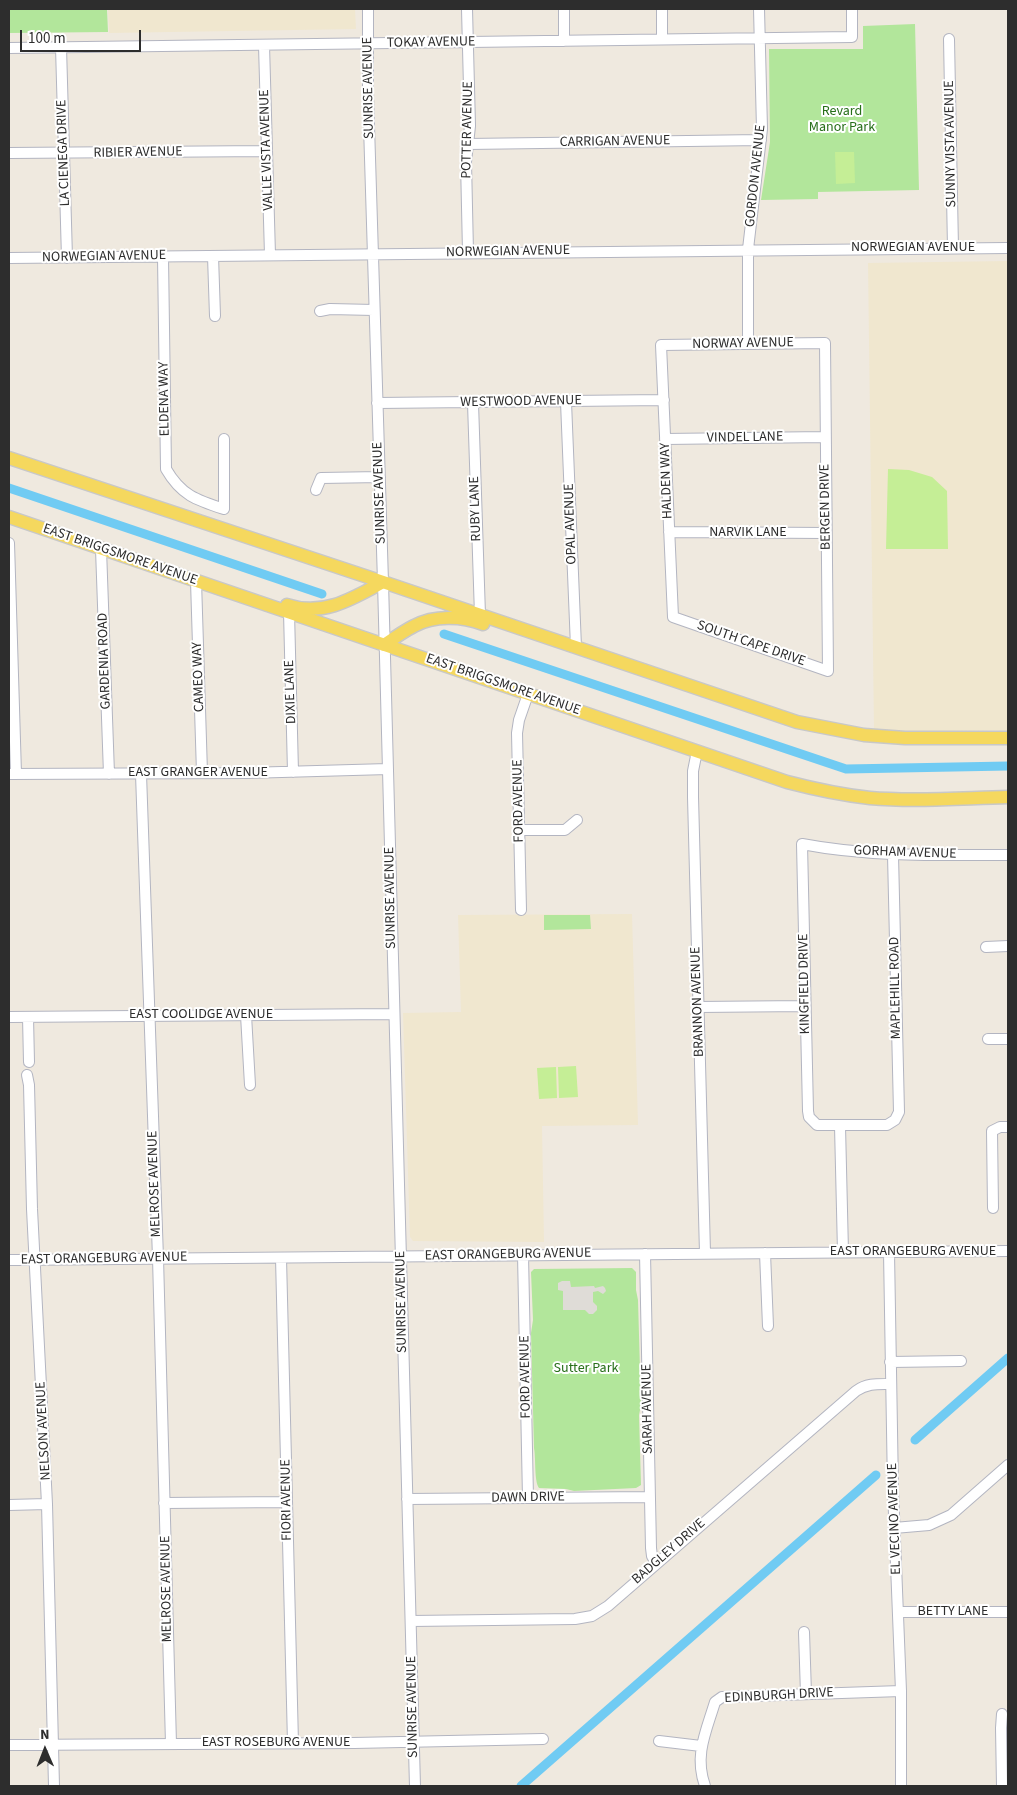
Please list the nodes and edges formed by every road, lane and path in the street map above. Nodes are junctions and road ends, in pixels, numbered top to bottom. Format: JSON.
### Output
{"nodes":[{"id":1,"x":368,"y":9,"type":"edge"},
{"id":2,"x":467,"y":9,"type":"edge"},
{"id":3,"x":564,"y":9,"type":"edge"},
{"id":4,"x":662,"y":9,"type":"edge"},
{"id":5,"x":759,"y":9,"type":"edge"},
{"id":6,"x":852,"y":9,"type":"edge"},
{"id":7,"x":760,"y":38,"type":"junction"},
{"id":8,"x":662,"y":39,"type":"junction"},
{"id":9,"x":949,"y":39,"type":"dead end"},
{"id":10,"x":564,"y":41,"type":"junction"},
{"id":11,"x":468,"y":42,"type":"junction"},
{"id":12,"x":368,"y":44,"type":"junction"},
{"id":13,"x":264,"y":45,"type":"junction"},
{"id":14,"x":61,"y":47,"type":"junction"},
{"id":15,"x":9,"y":48,"type":"edge"},
{"id":16,"x":761,"y":140,"type":"junction"},
{"id":17,"x":468,"y":144,"type":"junction"},
{"id":18,"x":267,"y":151,"type":"junction"},
{"id":19,"x":9,"y":153,"type":"edge"},
{"id":20,"x":64,"y":154,"type":"junction"},
{"id":21,"x":953,"y":248,"type":"junction"},
{"id":22,"x":1008,"y":248,"type":"edge"},
{"id":23,"x":748,"y":249,"type":"junction"},
{"id":24,"x":468,"y":252,"type":"junction"},
{"id":25,"x":373,"y":254,"type":"junction"},
{"id":26,"x":270,"y":255,"type":"junction"},
{"id":27,"x":214,"y":256,"type":"junction"},
{"id":28,"x":162,"y":257,"type":"junction"},
{"id":29,"x":9,"y":258,"type":"edge"},
{"id":30,"x":68,"y":258,"type":"junction"},
{"id":31,"x":374,"y":310,"type":"junction"},
{"id":32,"x":320,"y":311,"type":"dead end"},
{"id":33,"x":214,"y":316,"type":"dead end"},
{"id":34,"x":825,"y":343,"type":"joint"},
{"id":35,"x":748,"y":344,"type":"junction"},
{"id":36,"x":661,"y":345,"type":"joint"},
{"id":37,"x":664,"y":400,"type":"junction"},
{"id":38,"x":566,"y":402,"type":"junction"},
{"id":39,"x":473,"y":403,"type":"junction"},
{"id":40,"x":377,"y":404,"type":"junction"},
{"id":41,"x":826,"y":437,"type":"junction"},
{"id":42,"x":224,"y":439,"type":"dead end"},
{"id":43,"x":665,"y":439,"type":"junction"},
{"id":44,"x":9,"y":458,"type":"edge"},
{"id":45,"x":380,"y":477,"type":"junction"},
{"id":46,"x":316,"y":490,"type":"dead end"},
{"id":47,"x":9,"y":517,"type":"edge"},
{"id":48,"x":669,"y":532,"type":"junction"},
{"id":49,"x":826,"y":534,"type":"junction"},
{"id":50,"x":9,"y":543,"type":"edge"},
{"id":51,"x":101,"y":549,"type":"junction"},
{"id":52,"x":196,"y":581,"type":"junction"},
{"id":53,"x":383,"y":582,"type":"junction"},
{"id":54,"x":245,"y":597,"type":"junction"},
{"id":55,"x":289,"y":612,"type":"junction"},
{"id":56,"x":480,"y":615,"type":"junction"},
{"id":57,"x":673,"y":617,"type":"joint"},
{"id":58,"x":532,"y":632,"type":"junction"},
{"id":59,"x":384,"y":645,"type":"junction"},
{"id":60,"x":576,"y":647,"type":"junction"},
{"id":61,"x":828,"y":671,"type":"joint"},
{"id":62,"x":528,"y":694,"type":"junction"},
{"id":63,"x":1008,"y":738,"type":"edge"},
{"id":64,"x":697,"y":751,"type":"junction"},
{"id":65,"x":388,"y":769,"type":"junction"},
{"id":66,"x":294,"y":772,"type":"junction"},
{"id":67,"x":12,"y":774,"type":"edge"},
{"id":68,"x":109,"y":774,"type":"junction"},
{"id":69,"x":141,"y":774,"type":"junction"},
{"id":70,"x":202,"y":774,"type":"junction"},
{"id":71,"x":1008,"y":797,"type":"edge"},
{"id":72,"x":577,"y":820,"type":"dead end"},
{"id":73,"x":520,"y":830,"type":"junction"},
{"id":74,"x":802,"y":844,"type":"joint"},
{"id":75,"x":892,"y":855,"type":"junction"},
{"id":76,"x":1008,"y":855,"type":"edge"},
{"id":77,"x":521,"y":910,"type":"dead end"},
{"id":78,"x":1008,"y":946,"type":"edge"},
{"id":79,"x":986,"y":947,"type":"dead end"},
{"id":80,"x":805,"y":1006,"type":"junction"},
{"id":81,"x":698,"y":1007,"type":"junction"},
{"id":82,"x":393,"y":1014,"type":"junction"},
{"id":83,"x":246,"y":1015,"type":"junction"},
{"id":84,"x":149,"y":1016,"type":"junction"},
{"id":85,"x":9,"y":1017,"type":"edge"},
{"id":86,"x":28,"y":1017,"type":"junction"},
{"id":87,"x":988,"y":1039,"type":"dead end"},
{"id":88,"x":1008,"y":1039,"type":"edge"},
{"id":89,"x":28,"y":1062,"type":"dead end"},
{"id":90,"x":27,"y":1075,"type":"dead end"},
{"id":91,"x":250,"y":1085,"type":"dead end"},
{"id":92,"x":840,"y":1126,"type":"junction"},
{"id":93,"x":1008,"y":1127,"type":"edge"},
{"id":94,"x":993,"y":1208,"type":"dead end"},
{"id":95,"x":1008,"y":1251,"type":"edge"},
{"id":96,"x":843,"y":1252,"type":"junction"},
{"id":97,"x":889,"y":1252,"type":"junction"},
{"id":98,"x":705,"y":1253,"type":"junction"},
{"id":99,"x":765,"y":1253,"type":"junction"},
{"id":100,"x":644,"y":1254,"type":"junction"},
{"id":101,"x":523,"y":1255,"type":"junction"},
{"id":102,"x":401,"y":1256,"type":"junction"},
{"id":103,"x":158,"y":1258,"type":"junction"},
{"id":104,"x":281,"y":1258,"type":"junction"},
{"id":105,"x":9,"y":1260,"type":"edge"},
{"id":106,"x":36,"y":1260,"type":"junction"},
{"id":107,"x":768,"y":1326,"type":"dead end"},
{"id":108,"x":961,"y":1360,"type":"dead end"},
{"id":109,"x":890,"y":1362,"type":"junction"},
{"id":110,"x":891,"y":1384,"type":"junction"},
{"id":111,"x":1008,"y":1465,"type":"edge"},
{"id":112,"x":650,"y":1497,"type":"junction"},
{"id":113,"x":528,"y":1498,"type":"junction"},
{"id":114,"x":407,"y":1499,"type":"junction"},
{"id":115,"x":164,"y":1502,"type":"junction"},
{"id":116,"x":287,"y":1502,"type":"junction"},
{"id":117,"x":47,"y":1504,"type":"junction"},
{"id":118,"x":9,"y":1505,"type":"edge"},
{"id":119,"x":894,"y":1528,"type":"junction"},
{"id":120,"x":656,"y":1563,"type":"junction"},
{"id":121,"x":898,"y":1612,"type":"junction"},
{"id":122,"x":1008,"y":1612,"type":"edge"},
{"id":123,"x":411,"y":1621,"type":"junction"},
{"id":124,"x":804,"y":1632,"type":"dead end"},
{"id":125,"x":901,"y":1691,"type":"junction"},
{"id":126,"x":806,"y":1694,"type":"junction"},
{"id":127,"x":1002,"y":1714,"type":"dead end"},
{"id":128,"x":543,"y":1739,"type":"dead end"},
{"id":129,"x":413,"y":1741,"type":"junction"},
{"id":130,"x":659,"y":1741,"type":"dead end"},
{"id":131,"x":293,"y":1743,"type":"junction"},
{"id":132,"x":171,"y":1744,"type":"junction"},
{"id":133,"x":9,"y":1745,"type":"edge"},
{"id":134,"x":54,"y":1745,"type":"junction"},
{"id":135,"x":701,"y":1746,"type":"junction"},
{"id":136,"x":54,"y":1786,"type":"edge"},
{"id":137,"x":414,"y":1786,"type":"edge"},
{"id":138,"x":706,"y":1786,"type":"edge"},
{"id":139,"x":901,"y":1786,"type":"edge"},
{"id":140,"x":1002,"y":1786,"type":"edge"}],
"edges":[{"from":1,"to":12,"type":"street","name":"SUNRISE AVENUE"},
{"from":2,"to":11,"type":"street","name":"POTTER AVENUE"},
{"from":3,"to":10,"type":"street"},
{"from":4,"to":8,"type":"street"},
{"from":5,"to":7,"type":"street","name":"GORDON AVENUE"},
{"from":6,"to":7,"type":"street","name":"TOKAY AVENUE"},
{"from":7,"to":8,"type":"street","name":"TOKAY AVENUE"},
{"from":7,"to":16,"type":"street","name":"GORDON AVENUE"},
{"from":8,"to":10,"type":"street","name":"TOKAY AVENUE"},
{"from":9,"to":21,"type":"street","name":"SUNNY VISTA AVENUE"},
{"from":10,"to":11,"type":"street","name":"TOKAY AVENUE"},
{"from":11,"to":12,"type":"street","name":"TOKAY AVENUE"},
{"from":11,"to":17,"type":"street","name":"POTTER AVENUE"},
{"from":12,"to":13,"type":"street","name":"TOKAY AVENUE"},
{"from":12,"to":25,"type":"street","name":"SUNRISE AVENUE"},
{"from":13,"to":14,"type":"street","name":"TOKAY AVENUE"},
{"from":13,"to":18,"type":"street","name":"VALLE VISTA AVENUE"},
{"from":14,"to":15,"type":"street","name":"TOKAY AVENUE"},
{"from":14,"to":20,"type":"street","name":"LA CIENEGA DRIVE"},
{"from":16,"to":17,"type":"street","name":"CARRIGAN AVENUE"},
{"from":16,"to":23,"type":"street","name":"GORDON AVENUE"},
{"from":17,"to":24,"type":"street","name":"POTTER AVENUE"},
{"from":18,"to":20,"type":"street","name":"RIBIER AVENUE"},
{"from":18,"to":26,"type":"street","name":"VALLE VISTA AVENUE"},
{"from":19,"to":20,"type":"street","name":"RIBIER AVENUE"},
{"from":20,"to":30,"type":"street","name":"LA CIENEGA DRIVE"},
{"from":21,"to":22,"type":"street","name":"NORWEGIAN AVENUE"},
{"from":21,"to":23,"type":"street","name":"NORWEGIAN AVENUE"},
{"from":23,"to":24,"type":"street","name":"NORWEGIAN AVENUE"},
{"from":23,"to":35,"type":"street","name":"GORDON AVENUE"},
{"from":24,"to":25,"type":"street","name":"NORWEGIAN AVENUE"},
{"from":25,"to":26,"type":"street","name":"NORWEGIAN AVENUE"},
{"from":25,"to":31,"type":"street","name":"SUNRISE AVENUE"},
{"from":26,"to":27,"type":"street","name":"NORWEGIAN AVENUE"},
{"from":27,"to":28,"type":"street","name":"NORWEGIAN AVENUE"},
{"from":27,"to":33,"type":"street"},
{"from":28,"to":30,"type":"street","name":"NORWEGIAN AVENUE"},
{"from":28,"to":42,"type":"street","name":"ELDENA WAY"},
{"from":29,"to":30,"type":"street","name":"NORWEGIAN AVENUE"},
{"from":31,"to":32,"type":"street"},
{"from":31,"to":40,"type":"street","name":"SUNRISE AVENUE"},
{"from":34,"to":35,"type":"street","name":"NORWAY AVENUE"},
{"from":34,"to":41,"type":"street","name":"BERGEN DRIVE"},
{"from":35,"to":36,"type":"street","name":"NORWAY AVENUE"},
{"from":36,"to":37,"type":"street","name":"HALDEN WAY"},
{"from":37,"to":38,"type":"street","name":"WESTWOOD AVENUE"},
{"from":37,"to":43,"type":"street","name":"HALDEN WAY"},
{"from":38,"to":39,"type":"street","name":"WESTWOOD AVENUE"},
{"from":38,"to":60,"type":"street","name":"OPAL AVENUE"},
{"from":39,"to":40,"type":"street","name":"WESTWOOD AVENUE"},
{"from":39,"to":56,"type":"street","name":"RUBY LANE"},
{"from":40,"to":45,"type":"street","name":"SUNRISE AVENUE"},
{"from":41,"to":43,"type":"street","name":"VINDEL LANE"},
{"from":41,"to":49,"type":"street","name":"BERGEN DRIVE"},
{"from":43,"to":48,"type":"street","name":"HALDEN WAY"},
{"from":44,"to":53,"type":"main road"},
{"from":45,"to":46,"type":"street"},
{"from":45,"to":53,"type":"street","name":"SUNRISE AVENUE"},
{"from":47,"to":51,"type":"main road","name":"EAST BRIGGSMORE AVENUE"},
{"from":48,"to":49,"type":"street","name":"NARVIK LANE"},
{"from":48,"to":57,"type":"street","name":"HALDEN WAY"},
{"from":49,"to":61,"type":"street","name":"BERGEN DRIVE"},
{"from":50,"to":67,"type":"street"},
{"from":51,"to":52,"type":"main road","name":"EAST BRIGGSMORE AVENUE"},
{"from":51,"to":68,"type":"street","name":"GARDENIA ROAD"},
{"from":52,"to":54,"type":"main road","name":"EAST BRIGGSMORE AVENUE"},
{"from":52,"to":70,"type":"street","name":"CAMEO WAY"},
{"from":53,"to":54,"type":"main road"},
{"from":53,"to":56,"type":"main road"},
{"from":53,"to":59,"type":"street","name":"SUNRISE AVENUE"},
{"from":54,"to":55,"type":"main road","name":"EAST BRIGGSMORE AVENUE"},
{"from":55,"to":59,"type":"main road","name":"EAST BRIGGSMORE AVENUE"},
{"from":55,"to":66,"type":"street","name":"DIXIE LANE"},
{"from":56,"to":58,"type":"main road"},
{"from":57,"to":61,"type":"street","name":"SOUTH CAPE DRIVE"},
{"from":58,"to":59,"type":"main road"},
{"from":58,"to":60,"type":"main road"},
{"from":59,"to":62,"type":"main road","name":"EAST BRIGGSMORE AVENUE"},
{"from":59,"to":65,"type":"street","name":"SUNRISE AVENUE"},
{"from":60,"to":63,"type":"main road"},
{"from":62,"to":64,"type":"main road","name":"EAST BRIGGSMORE AVENUE"},
{"from":62,"to":73,"type":"street","name":"FORD AVENUE"},
{"from":64,"to":71,"type":"main road","name":"EAST BRIGGSMORE AVENUE"},
{"from":64,"to":81,"type":"street","name":"BRANNON AVENUE"},
{"from":65,"to":66,"type":"street","name":"EAST GRANGER AVENUE"},
{"from":65,"to":82,"type":"street","name":"SUNRISE AVENUE"},
{"from":66,"to":70,"type":"street","name":"EAST GRANGER AVENUE"},
{"from":67,"to":68,"type":"street","name":"EAST GRANGER AVENUE"},
{"from":68,"to":69,"type":"street","name":"EAST GRANGER AVENUE"},
{"from":69,"to":70,"type":"street","name":"EAST GRANGER AVENUE"},
{"from":69,"to":84,"type":"street","name":"MELROSE AVENUE"},
{"from":72,"to":73,"type":"street"},
{"from":73,"to":77,"type":"street","name":"FORD AVENUE"},
{"from":74,"to":75,"type":"street","name":"GORHAM AVENUE"},
{"from":74,"to":80,"type":"street","name":"KINGFIELD DRIVE"},
{"from":75,"to":76,"type":"street","name":"GORHAM AVENUE"},
{"from":75,"to":92,"type":"street","name":"MAPLEHILL ROAD"},
{"from":78,"to":79,"type":"street"},
{"from":80,"to":81,"type":"street"},
{"from":80,"to":92,"type":"street","name":"KINGFIELD DRIVE"},
{"from":81,"to":98,"type":"street","name":"BRANNON AVENUE"},
{"from":82,"to":83,"type":"street","name":"EAST COOLIDGE AVENUE"},
{"from":82,"to":102,"type":"street","name":"SUNRISE AVENUE"},
{"from":83,"to":84,"type":"street","name":"EAST COOLIDGE AVENUE"},
{"from":83,"to":91,"type":"street"},
{"from":84,"to":86,"type":"street","name":"EAST COOLIDGE AVENUE"},
{"from":84,"to":103,"type":"street","name":"MELROSE AVENUE"},
{"from":85,"to":86,"type":"street","name":"EAST COOLIDGE AVENUE"},
{"from":86,"to":89,"type":"street"},
{"from":87,"to":88,"type":"street"},
{"from":90,"to":106,"type":"street","name":"NELSON AVENUE"},
{"from":92,"to":96,"type":"street"},
{"from":93,"to":94,"type":"street"},
{"from":95,"to":97,"type":"street","name":"EAST ORANGEBURG AVENUE"},
{"from":96,"to":97,"type":"street","name":"EAST ORANGEBURG AVENUE"},
{"from":96,"to":99,"type":"street","name":"EAST ORANGEBURG AVENUE"},
{"from":97,"to":109,"type":"street","name":"EL VECINO AVENUE"},
{"from":98,"to":99,"type":"street","name":"EAST ORANGEBURG AVENUE"},
{"from":98,"to":100,"type":"street","name":"EAST ORANGEBURG AVENUE"},
{"from":99,"to":107,"type":"street"},
{"from":100,"to":101,"type":"street","name":"EAST ORANGEBURG AVENUE"},
{"from":100,"to":112,"type":"street","name":"SARAH AVENUE"},
{"from":101,"to":102,"type":"street","name":"EAST ORANGEBURG AVENUE"},
{"from":101,"to":113,"type":"street","name":"FORD AVENUE"},
{"from":102,"to":104,"type":"street","name":"EAST ORANGEBURG AVENUE"},
{"from":102,"to":114,"type":"street","name":"SUNRISE AVENUE"},
{"from":103,"to":104,"type":"street","name":"EAST ORANGEBURG AVENUE"},
{"from":103,"to":106,"type":"street","name":"EAST ORANGEBURG AVENUE"},
{"from":103,"to":115,"type":"street","name":"MELROSE AVENUE"},
{"from":104,"to":116,"type":"street","name":"FIORI AVENUE"},
{"from":105,"to":106,"type":"street","name":"EAST ORANGEBURG AVENUE"},
{"from":106,"to":117,"type":"street","name":"NELSON AVENUE"},
{"from":108,"to":109,"type":"street"},
{"from":109,"to":110,"type":"street","name":"EL VECINO AVENUE"},
{"from":110,"to":119,"type":"street","name":"EL VECINO AVENUE"},
{"from":110,"to":120,"type":"street","name":"BADGLEY DRIVE"},
{"from":111,"to":119,"type":"street"},
{"from":112,"to":113,"type":"street","name":"DAWN DRIVE"},
{"from":112,"to":120,"type":"street","name":"SARAH AVENUE"},
{"from":113,"to":114,"type":"street","name":"DAWN DRIVE"},
{"from":114,"to":123,"type":"street","name":"SUNRISE AVENUE"},
{"from":115,"to":116,"type":"street"},
{"from":115,"to":132,"type":"street","name":"MELROSE AVENUE"},
{"from":116,"to":131,"type":"street","name":"FIORI AVENUE"},
{"from":117,"to":118,"type":"street"},
{"from":117,"to":134,"type":"street","name":"NELSON AVENUE"},
{"from":119,"to":121,"type":"street","name":"EL VECINO AVENUE"},
{"from":120,"to":123,"type":"street","name":"BADGLEY DRIVE"},
{"from":121,"to":122,"type":"street","name":"BETTY LANE"},
{"from":121,"to":125,"type":"street","name":"EL VECINO AVENUE"},
{"from":123,"to":129,"type":"street","name":"SUNRISE AVENUE"},
{"from":124,"to":126,"type":"street"},
{"from":125,"to":126,"type":"street","name":"EDINBURGH DRIVE"},
{"from":125,"to":139,"type":"street","name":"EL VECINO AVENUE"},
{"from":126,"to":135,"type":"street","name":"EDINBURGH DRIVE"},
{"from":127,"to":140,"type":"street"},
{"from":128,"to":129,"type":"street","name":"EAST ROSEBURG AVENUE"},
{"from":129,"to":131,"type":"street","name":"EAST ROSEBURG AVENUE"},
{"from":129,"to":137,"type":"street","name":"SUNRISE AVENUE"},
{"from":130,"to":135,"type":"street"},
{"from":131,"to":132,"type":"street","name":"EAST ROSEBURG AVENUE"},
{"from":132,"to":134,"type":"street","name":"EAST ROSEBURG AVENUE"},
{"from":133,"to":134,"type":"street","name":"EAST ROSEBURG AVENUE"},
{"from":134,"to":136,"type":"street","name":"NELSON AVENUE"},
{"from":135,"to":138,"type":"street","name":"EDINBURGH DRIVE"}]}
